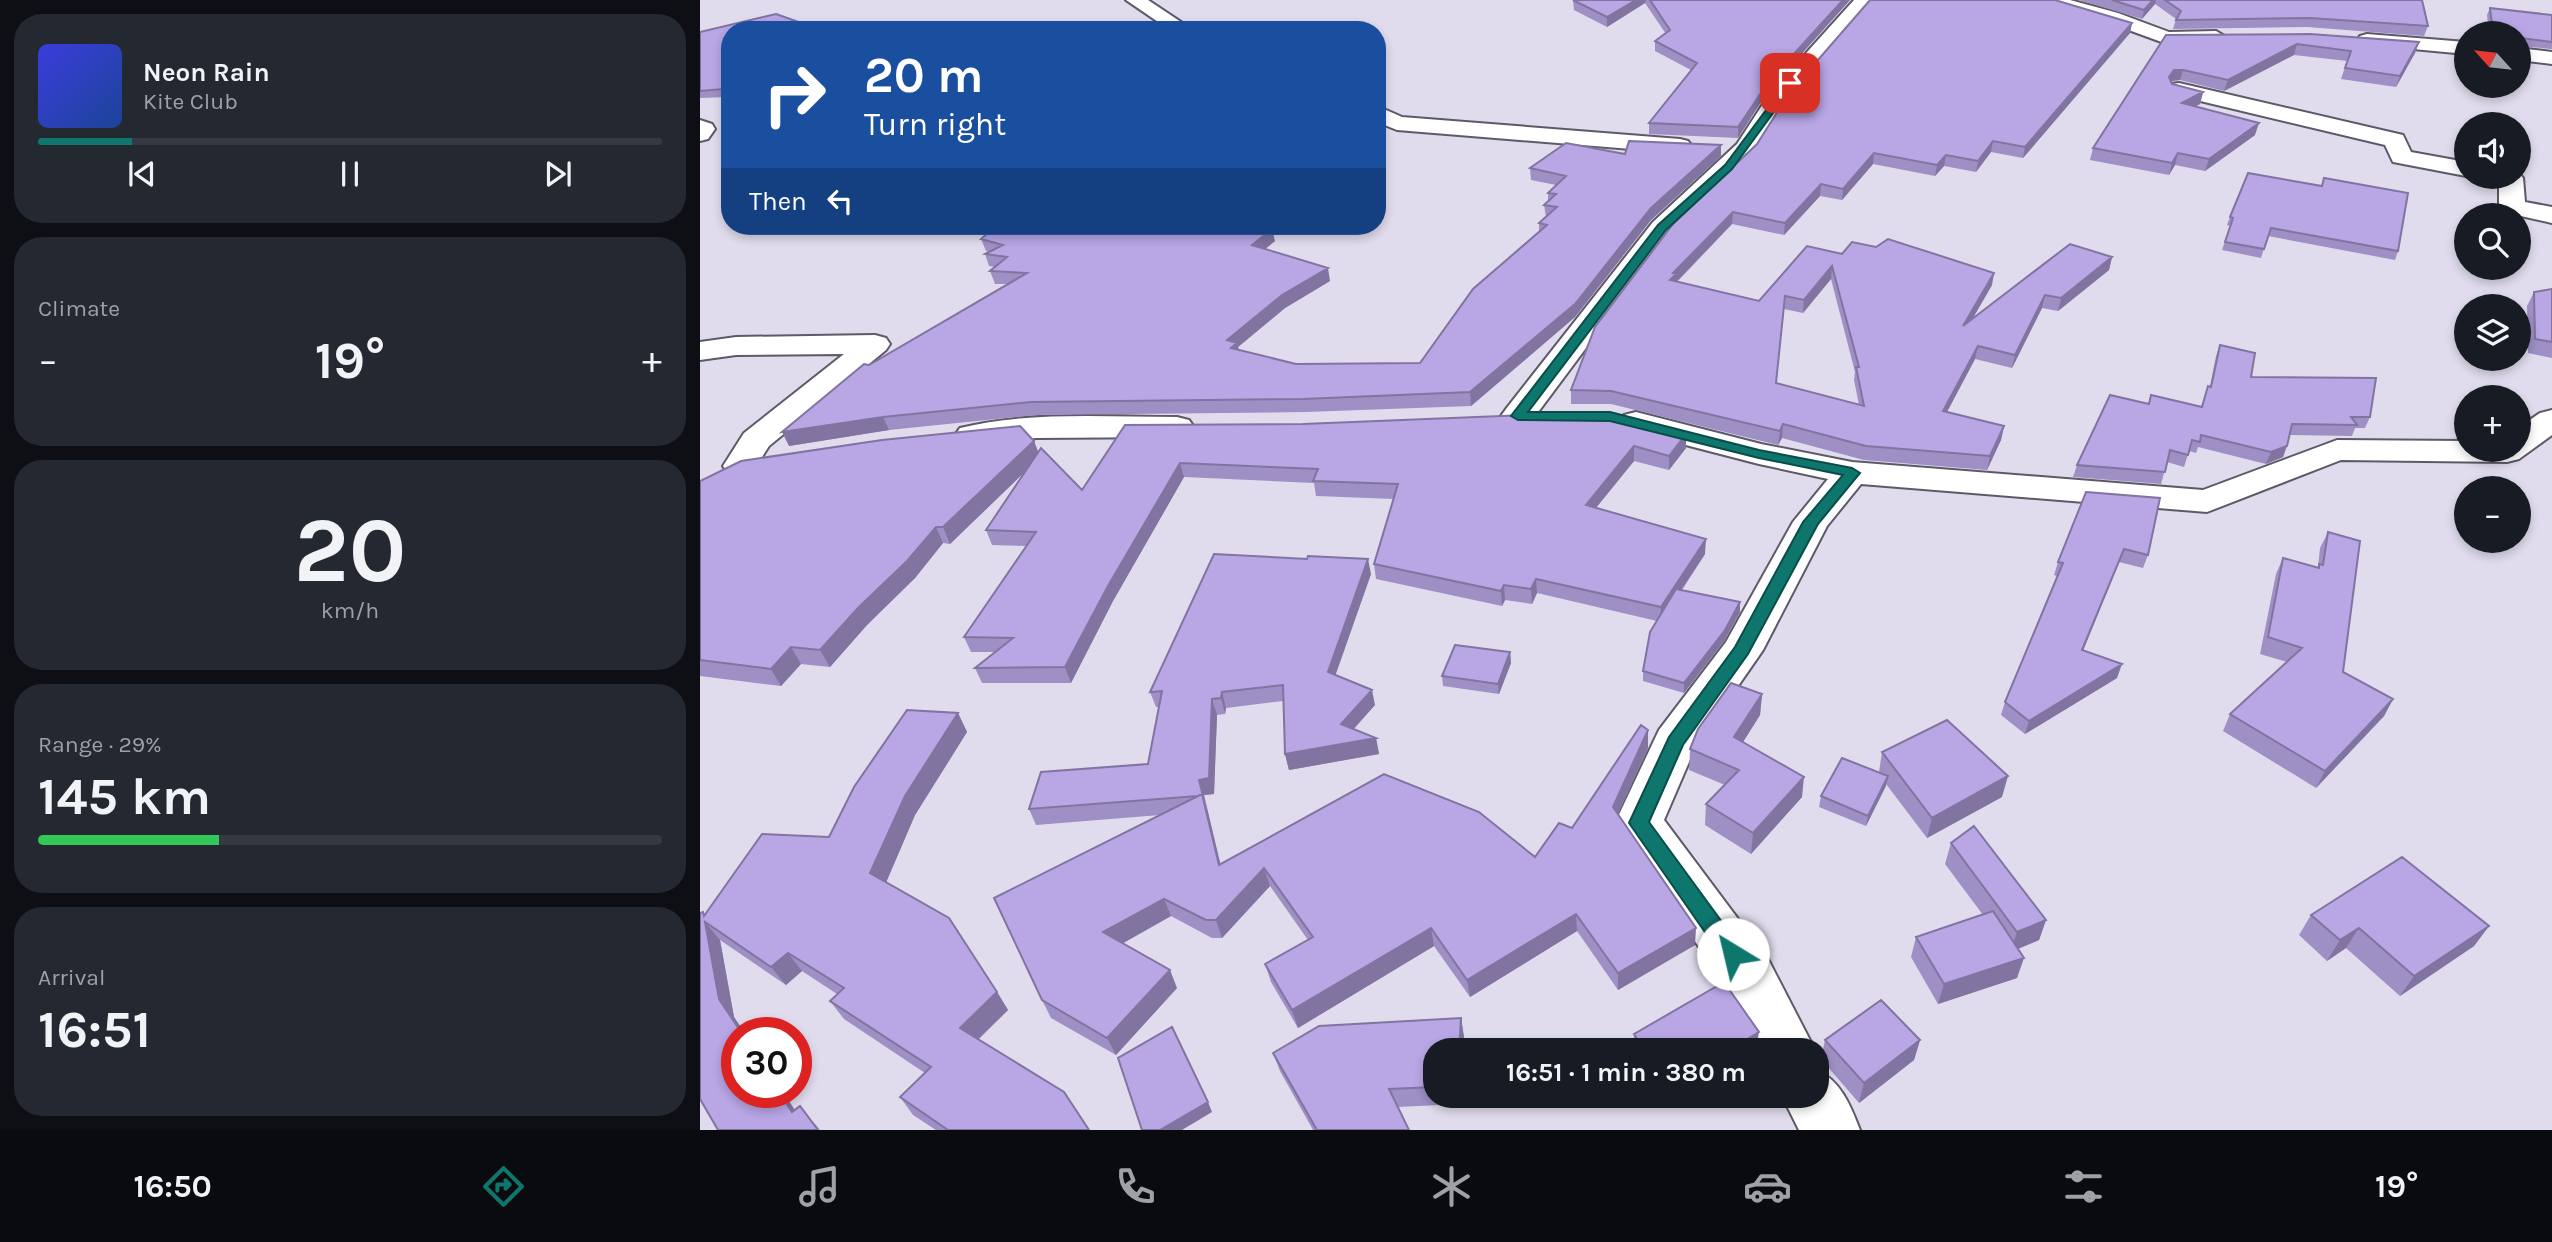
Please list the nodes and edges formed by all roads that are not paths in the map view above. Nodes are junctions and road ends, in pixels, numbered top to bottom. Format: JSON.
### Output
{"nodes":[{"id":1,"x":1135,"y":0,"type":"edge"},
{"id":2,"x":1864,"y":0,"type":"edge"},
{"id":3,"x":2050,"y":0,"type":"edge"},
{"id":4,"x":1169,"y":21,"type":"edge"},
{"id":5,"x":2235,"y":34,"type":"edge"},
{"id":6,"x":2344,"y":38,"type":"edge"},
{"id":7,"x":2454,"y":47,"type":"edge"},
{"id":8,"x":2531,"y":56,"type":"edge"},
{"id":9,"x":2552,"y":58,"type":"edge"},
{"id":10,"x":2179,"y":89,"type":"edge"},
{"id":11,"x":1386,"y":118,"type":"edge"},
{"id":12,"x":700,"y":127,"type":"edge"},
{"id":13,"x":700,"y":134,"type":"edge"},
{"id":14,"x":1745,"y":148,"type":"junction"},
{"id":15,"x":2454,"y":167,"type":"edge"},
{"id":16,"x":2511,"y":189,"type":"edge"},
{"id":17,"x":2552,"y":215,"type":"edge"},
{"id":18,"x":700,"y":351,"type":"edge"},
{"id":19,"x":2552,"y":420,"type":"edge"},
{"id":20,"x":1203,"y":427,"type":"edge"},
{"id":21,"x":2531,"y":435,"type":"edge"},
{"id":22,"x":943,"y":438,"type":"edge"},
{"id":23,"x":2454,"y":452,"type":"edge"},
{"id":24,"x":781,"y":460,"type":"edge"},
{"id":25,"x":740,"y":466,"type":"junction"},
{"id":26,"x":1852,"y":473,"type":"junction"},
{"id":27,"x":710,"y":481,"type":"edge"},
{"id":28,"x":1781,"y":1038,"type":"edge"},
{"id":29,"x":1818,"y":1108,"type":"edge"},
{"id":30,"x":1831,"y":1130,"type":"edge"}],
"edges":[{"from":1,"to":4,"type":"street"},
{"from":2,"to":14,"type":"street"},
{"from":3,"to":5,"type":"street"},
{"from":6,"to":7,"type":"street"},
{"from":8,"to":9,"type":"street"},
{"from":10,"to":15,"type":"street"},
{"from":11,"to":14,"type":"street"},
{"from":12,"to":13,"type":"street"},
{"from":14,"to":26,"type":"street"},
{"from":16,"to":17,"type":"street"},
{"from":18,"to":25,"type":"street"},
{"from":19,"to":21,"type":"street"},
{"from":20,"to":22,"type":"street"},
{"from":23,"to":26,"type":"street"},
{"from":24,"to":25,"type":"street"},
{"from":25,"to":27,"type":"street"},
{"from":26,"to":28,"type":"street"},
{"from":29,"to":30,"type":"street"}]}
